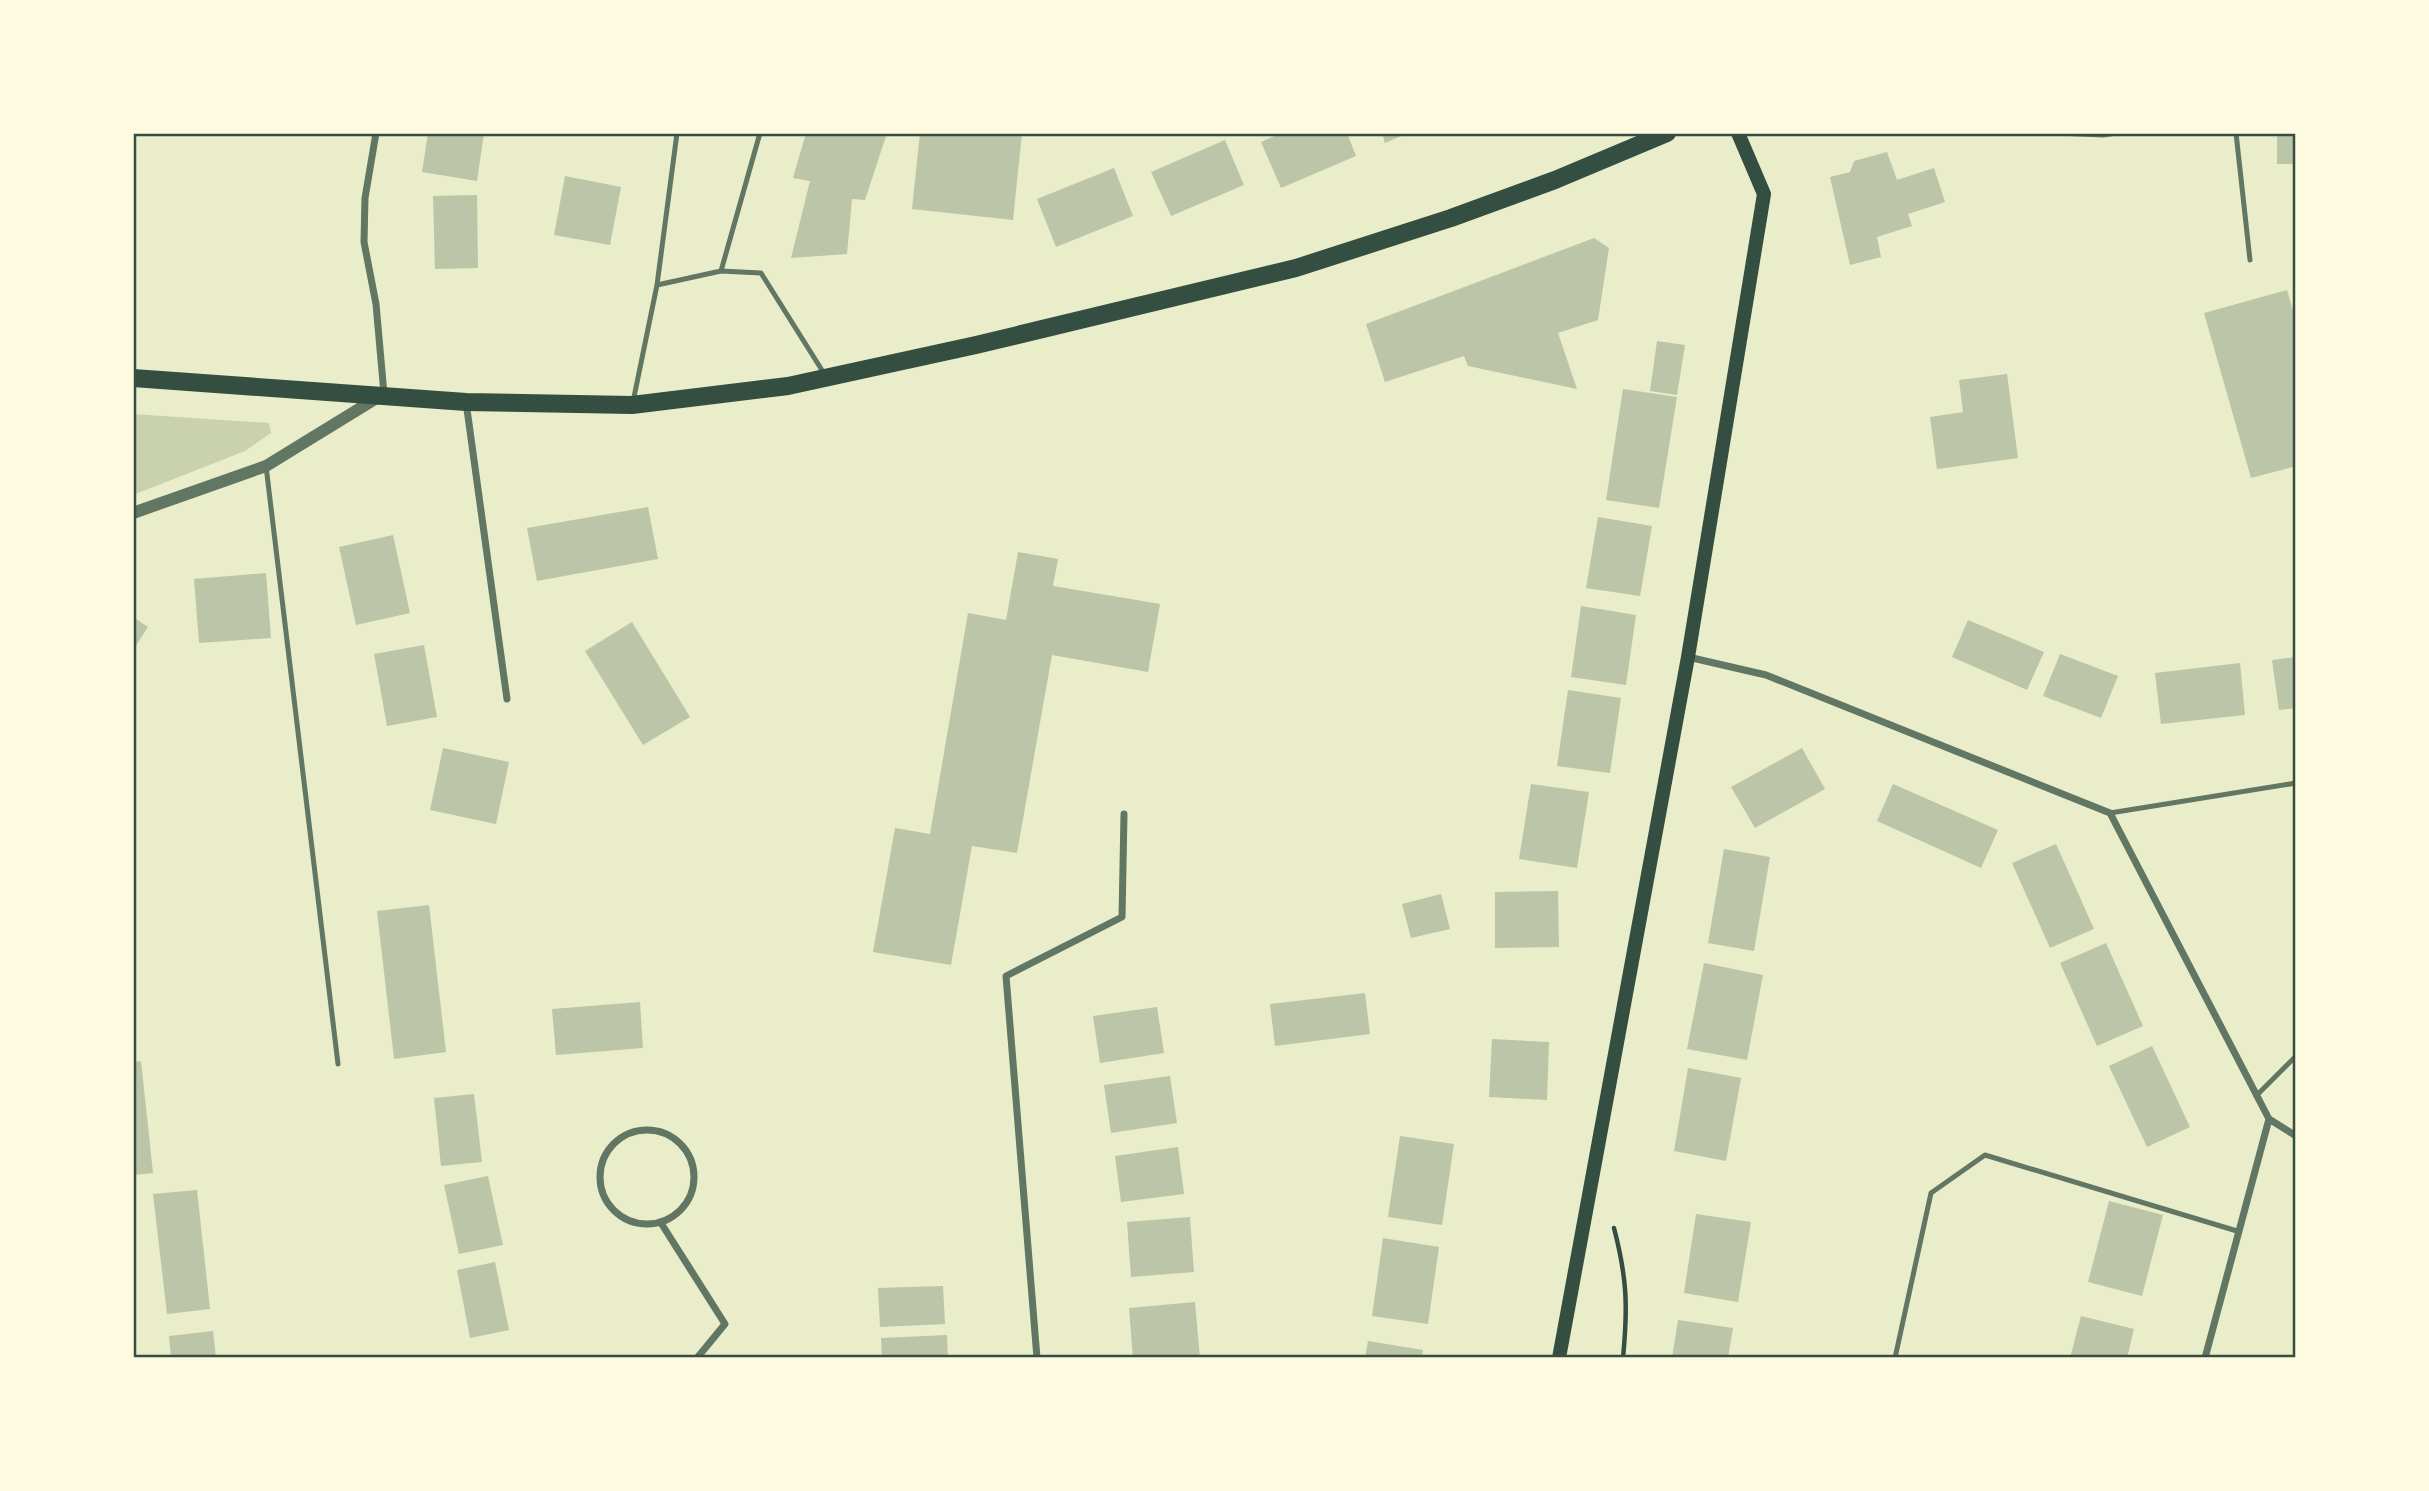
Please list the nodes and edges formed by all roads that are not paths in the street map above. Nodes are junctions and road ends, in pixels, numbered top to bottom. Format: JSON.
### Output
{"nodes":[{"id":1,"x":376,"y":133,"type":"edge"},
{"id":2,"x":677,"y":133,"type":"edge"},
{"id":3,"x":760,"y":133,"type":"edge"},
{"id":4,"x":1667,"y":133,"type":"edge"},
{"id":5,"x":1738,"y":133,"type":"edge"},
{"id":6,"x":2057,"y":133,"type":"edge"},
{"id":7,"x":2116,"y":133,"type":"edge"},
{"id":8,"x":2236,"y":133,"type":"edge"},
{"id":9,"x":2250,"y":260,"type":"dead end"},
{"id":10,"x":721,"y":271,"type":"junction"},
{"id":11,"x":657,"y":285,"type":"junction"},
{"id":12,"x":133,"y":378,"type":"edge"},
{"id":13,"x":827,"y":378,"type":"junction"},
{"id":14,"x":384,"y":394,"type":"junction"},
{"id":15,"x":466,"y":402,"type":"junction"},
{"id":16,"x":632,"y":405,"type":"junction"},
{"id":17,"x":266,"y":466,"type":"junction"},
{"id":18,"x":133,"y":513,"type":"edge"},
{"id":19,"x":1688,"y":657,"type":"junction"},
{"id":20,"x":507,"y":699,"type":"dead end"},
{"id":21,"x":2296,"y":783,"type":"edge"},
{"id":22,"x":2110,"y":813,"type":"junction"},
{"id":23,"x":1124,"y":814,"type":"dead end"},
{"id":24,"x":2296,"y":1056,"type":"edge"},
{"id":25,"x":338,"y":1064,"type":"dead end"},
{"id":26,"x":2256,"y":1096,"type":"junction"},
{"id":27,"x":2269,"y":1119,"type":"junction"},
{"id":28,"x":2296,"y":1136,"type":"edge"},
{"id":29,"x":661,"y":1223,"type":"junction"},
{"id":30,"x":2237,"y":1231,"type":"junction"},
{"id":31,"x":697,"y":1358,"type":"edge"},
{"id":32,"x":1037,"y":1358,"type":"edge"},
{"id":33,"x":1559,"y":1358,"type":"edge"},
{"id":34,"x":1895,"y":1358,"type":"edge"},
{"id":35,"x":2205,"y":1358,"type":"edge"}],
"edges":[{"from":1,"to":14,"type":"street"},
{"from":2,"to":11,"type":"lane"},
{"from":3,"to":10,"type":"lane"},
{"from":4,"to":13,"type":"main road"},
{"from":5,"to":19,"type":"main road"},
{"from":6,"to":7,"type":"lane"},
{"from":8,"to":9,"type":"lane"},
{"from":10,"to":11,"type":"lane"},
{"from":10,"to":13,"type":"lane"},
{"from":11,"to":16,"type":"lane"},
{"from":12,"to":14,"type":"main road"},
{"from":13,"to":16,"type":"main road"},
{"from":14,"to":15,"type":"main road"},
{"from":14,"to":17,"type":"street"},
{"from":15,"to":16,"type":"main road"},
{"from":15,"to":20,"type":"street"},
{"from":17,"to":18,"type":"street"},
{"from":17,"to":25,"type":"lane"},
{"from":19,"to":22,"type":"street"},
{"from":19,"to":33,"type":"main road"},
{"from":21,"to":22,"type":"lane"},
{"from":22,"to":26,"type":"street"},
{"from":23,"to":32,"type":"street"},
{"from":24,"to":26,"type":"lane"},
{"from":26,"to":27,"type":"street"},
{"from":27,"to":28,"type":"street"},
{"from":27,"to":30,"type":"street"},
{"from":29,"to":29,"type":"street"},
{"from":29,"to":31,"type":"street"},
{"from":30,"to":34,"type":"lane"},
{"from":30,"to":35,"type":"street"}]}
